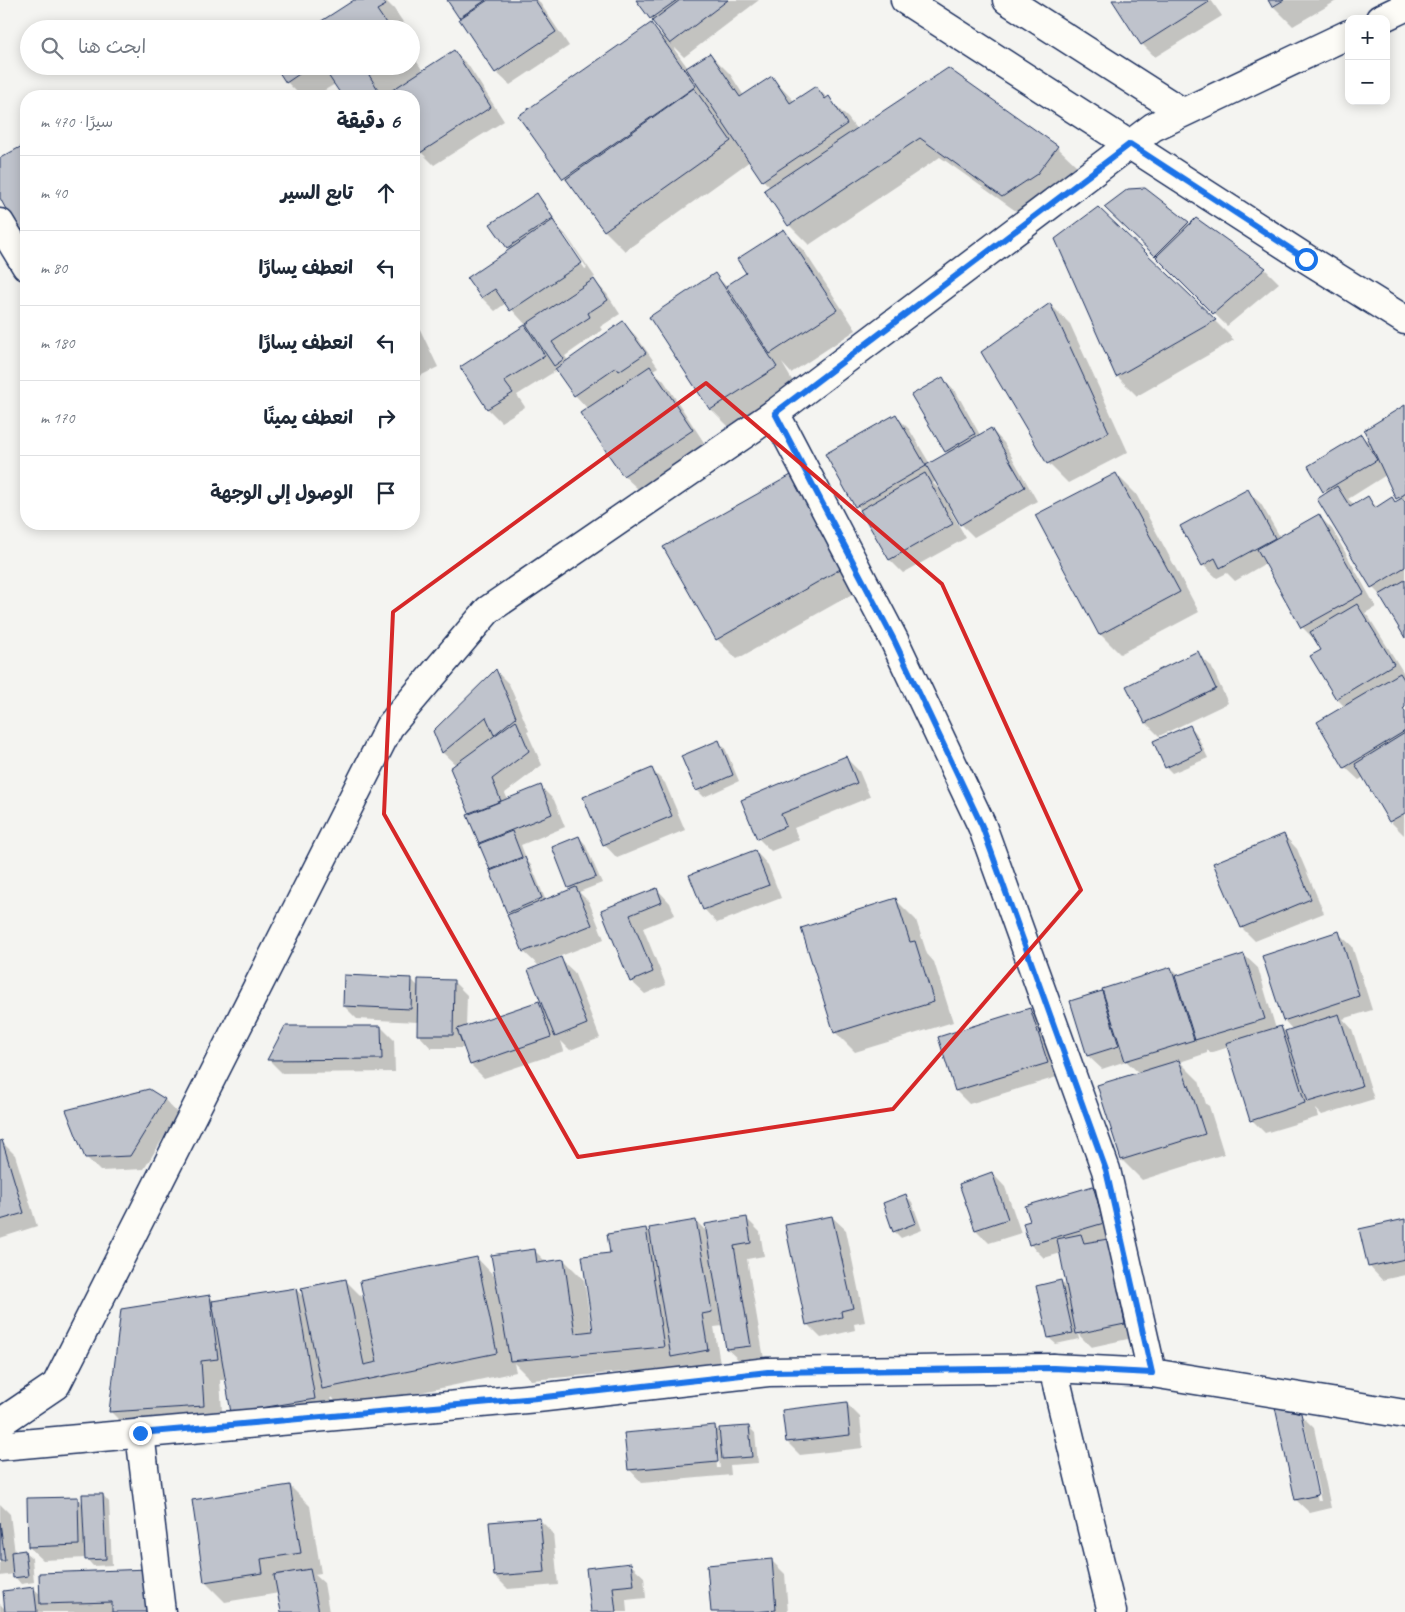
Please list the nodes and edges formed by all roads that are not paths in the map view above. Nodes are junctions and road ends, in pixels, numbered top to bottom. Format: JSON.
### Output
{"nodes":[{"id":1,"x":905,"y":0,"type":"edge"},
{"id":2,"x":1007,"y":0,"type":"edge"},
{"id":3,"x":1405,"y":7,"type":"edge"},
{"id":4,"x":1388,"y":15,"type":"edge"},
{"id":5,"x":1345,"y":36,"type":"edge"},
{"id":6,"x":1182,"y":112,"type":"junction"},
{"id":7,"x":1130,"y":144,"type":"junction"},
{"id":8,"x":0,"y":223,"type":"edge"},
{"id":9,"x":20,"y":256,"type":"edge"},
{"id":10,"x":1405,"y":320,"type":"edge"},
{"id":11,"x":775,"y":413,"type":"junction"},
{"id":12,"x":1053,"y":1368,"type":"junction"},
{"id":13,"x":1152,"y":1373,"type":"junction"},
{"id":14,"x":1405,"y":1414,"type":"edge"},
{"id":15,"x":0,"y":1423,"type":"edge"},
{"id":16,"x":140,"y":1433,"type":"junction"},
{"id":17,"x":0,"y":1446,"type":"edge"},
{"id":18,"x":161,"y":1612,"type":"edge"},
{"id":19,"x":1112,"y":1612,"type":"edge"}],
"edges":[{"from":1,"to":7,"type":"street"},
{"from":2,"to":6,"type":"street"},
{"from":3,"to":4,"type":"street"},
{"from":5,"to":6,"type":"street"},
{"from":6,"to":7,"type":"street"},
{"from":7,"to":10,"type":"street"},
{"from":7,"to":11,"type":"street"},
{"from":8,"to":9,"type":"street"},
{"from":11,"to":13,"type":"street"},
{"from":11,"to":15,"type":"street"},
{"from":12,"to":13,"type":"street"},
{"from":12,"to":16,"type":"street"},
{"from":12,"to":19,"type":"street"},
{"from":13,"to":14,"type":"street"},
{"from":16,"to":17,"type":"street"},
{"from":16,"to":18,"type":"street"}]}
